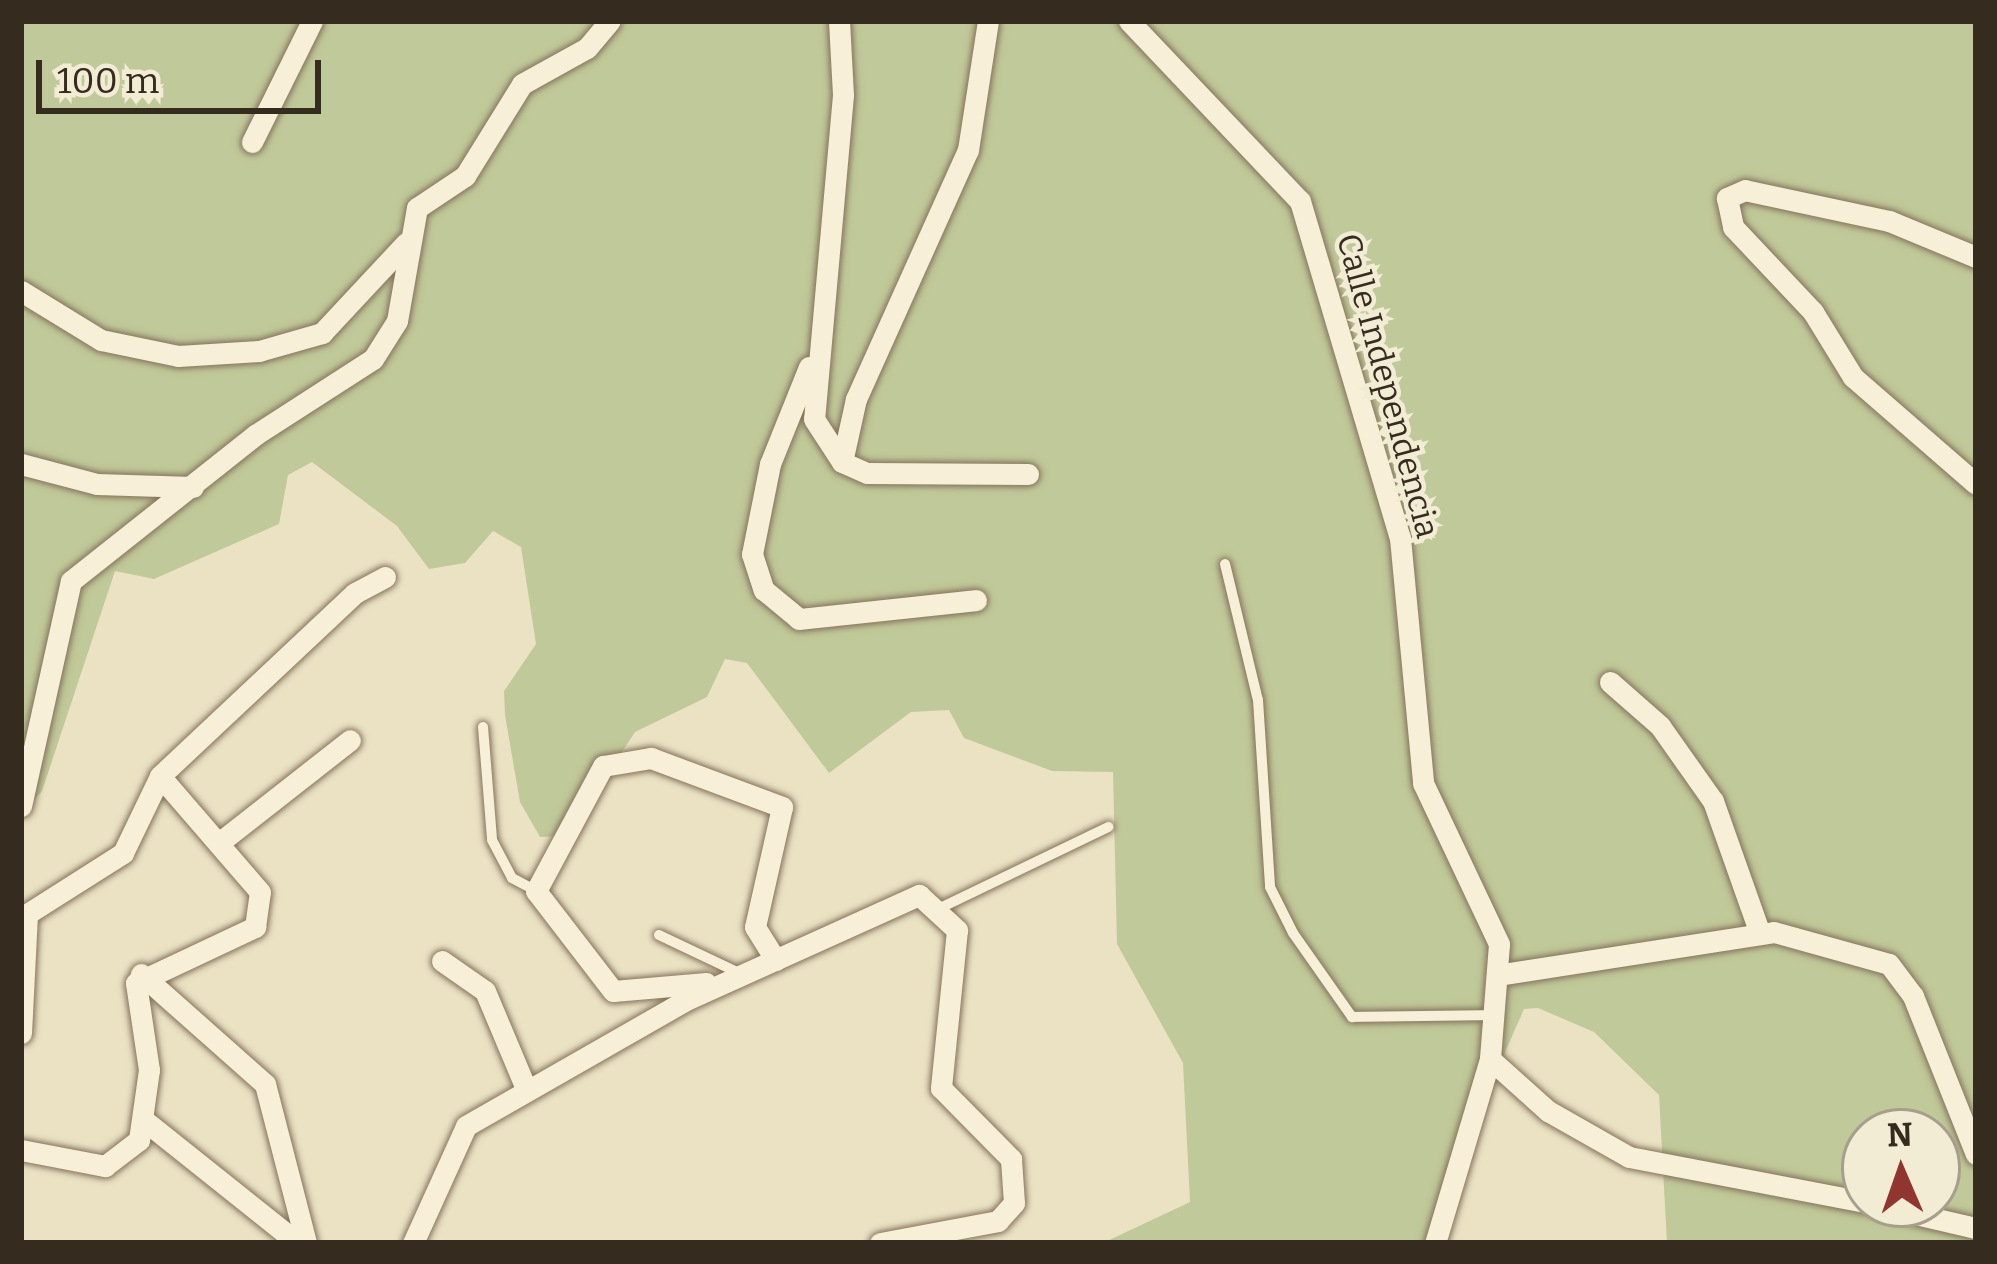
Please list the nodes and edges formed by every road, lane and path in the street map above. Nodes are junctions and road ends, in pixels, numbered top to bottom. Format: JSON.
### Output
{"nodes":[{"id":1,"x":312,"y":21,"type":"edge"},
{"id":2,"x":610,"y":21,"type":"edge"},
{"id":3,"x":839,"y":21,"type":"edge"},
{"id":4,"x":988,"y":21,"type":"edge"},
{"id":5,"x":1129,"y":21,"type":"edge"},
{"id":6,"x":252,"y":142,"type":"dead end"},
{"id":7,"x":410,"y":238,"type":"junction"},
{"id":8,"x":1976,"y":257,"type":"edge"},
{"id":9,"x":21,"y":290,"type":"edge"},
{"id":10,"x":816,"y":350,"type":"junction"},
{"id":11,"x":842,"y":462,"type":"junction"},
{"id":12,"x":21,"y":464,"type":"edge"},
{"id":13,"x":1028,"y":474,"type":"dead end"},
{"id":14,"x":1976,"y":484,"type":"edge"},
{"id":15,"x":194,"y":487,"type":"junction"},
{"id":16,"x":1225,"y":564,"type":"dead end"},
{"id":17,"x":386,"y":577,"type":"dead end"},
{"id":18,"x":976,"y":600,"type":"dead end"},
{"id":19,"x":1610,"y":682,"type":"dead end"},
{"id":20,"x":483,"y":727,"type":"dead end"},
{"id":21,"x":350,"y":740,"type":"dead end"},
{"id":22,"x":160,"y":776,"type":"junction"},
{"id":23,"x":21,"y":806,"type":"edge"},
{"id":24,"x":1108,"y":826,"type":"dead end"},
{"id":25,"x":220,"y":842,"type":"junction"},
{"id":26,"x":536,"y":891,"type":"junction"},
{"id":27,"x":940,"y":908,"type":"junction"},
{"id":28,"x":1760,"y":934,"type":"junction"},
{"id":29,"x":659,"y":935,"type":"dead end"},
{"id":30,"x":776,"y":960,"type":"junction"},
{"id":31,"x":442,"y":961,"type":"dead end"},
{"id":32,"x":141,"y":974,"type":"junction"},
{"id":33,"x":1497,"y":975,"type":"junction"},
{"id":34,"x":740,"y":977,"type":"junction"},
{"id":35,"x":1494,"y":1015,"type":"junction"},
{"id":36,"x":21,"y":1034,"type":"edge"},
{"id":37,"x":1490,"y":1059,"type":"junction"},
{"id":38,"x":525,"y":1086,"type":"junction"},
{"id":39,"x":1967,"y":1107,"type":"edge"},
{"id":40,"x":145,"y":1121,"type":"junction"},
{"id":41,"x":21,"y":1150,"type":"edge"},
{"id":42,"x":1976,"y":1154,"type":"edge"},
{"id":43,"x":1841,"y":1198,"type":"edge"},
{"id":44,"x":302,"y":1243,"type":"edge"},
{"id":45,"x":412,"y":1243,"type":"edge"},
{"id":46,"x":880,"y":1243,"type":"edge"},
{"id":47,"x":1435,"y":1243,"type":"edge"}],
"edges":[{"from":1,"to":6,"type":"street"},
{"from":2,"to":7,"type":"street"},
{"from":3,"to":10,"type":"street"},
{"from":4,"to":11,"type":"street"},
{"from":5,"to":33,"type":"street","name":"Calle Independencia"},
{"from":7,"to":9,"type":"street"},
{"from":7,"to":15,"type":"street"},
{"from":8,"to":14,"type":"street"},
{"from":10,"to":11,"type":"street"},
{"from":10,"to":18,"type":"street"},
{"from":11,"to":13,"type":"street"},
{"from":12,"to":15,"type":"street"},
{"from":15,"to":23,"type":"street"},
{"from":16,"to":35,"type":"lane"},
{"from":17,"to":22,"type":"street"},
{"from":19,"to":28,"type":"street"},
{"from":20,"to":26,"type":"lane"},
{"from":21,"to":25,"type":"street"},
{"from":22,"to":25,"type":"street"},
{"from":22,"to":36,"type":"street"},
{"from":24,"to":27,"type":"lane"},
{"from":25,"to":32,"type":"street"},
{"from":26,"to":30,"type":"street"},
{"from":26,"to":34,"type":"street"},
{"from":27,"to":30,"type":"street"},
{"from":27,"to":46,"type":"street"},
{"from":28,"to":33,"type":"street"},
{"from":28,"to":39,"type":"street"},
{"from":29,"to":34,"type":"lane"},
{"from":30,"to":34,"type":"street"},
{"from":31,"to":38,"type":"street"},
{"from":32,"to":40,"type":"street"},
{"from":32,"to":44,"type":"street"},
{"from":33,"to":35,"type":"street","name":"Calle Independencia"},
{"from":34,"to":38,"type":"street"},
{"from":35,"to":37,"type":"street","name":"Calle Independencia"},
{"from":37,"to":43,"type":"street"},
{"from":37,"to":47,"type":"street","name":"Calle Independencia"},
{"from":38,"to":45,"type":"street"},
{"from":39,"to":42,"type":"street"},
{"from":40,"to":41,"type":"street"},
{"from":40,"to":44,"type":"street"}]}
